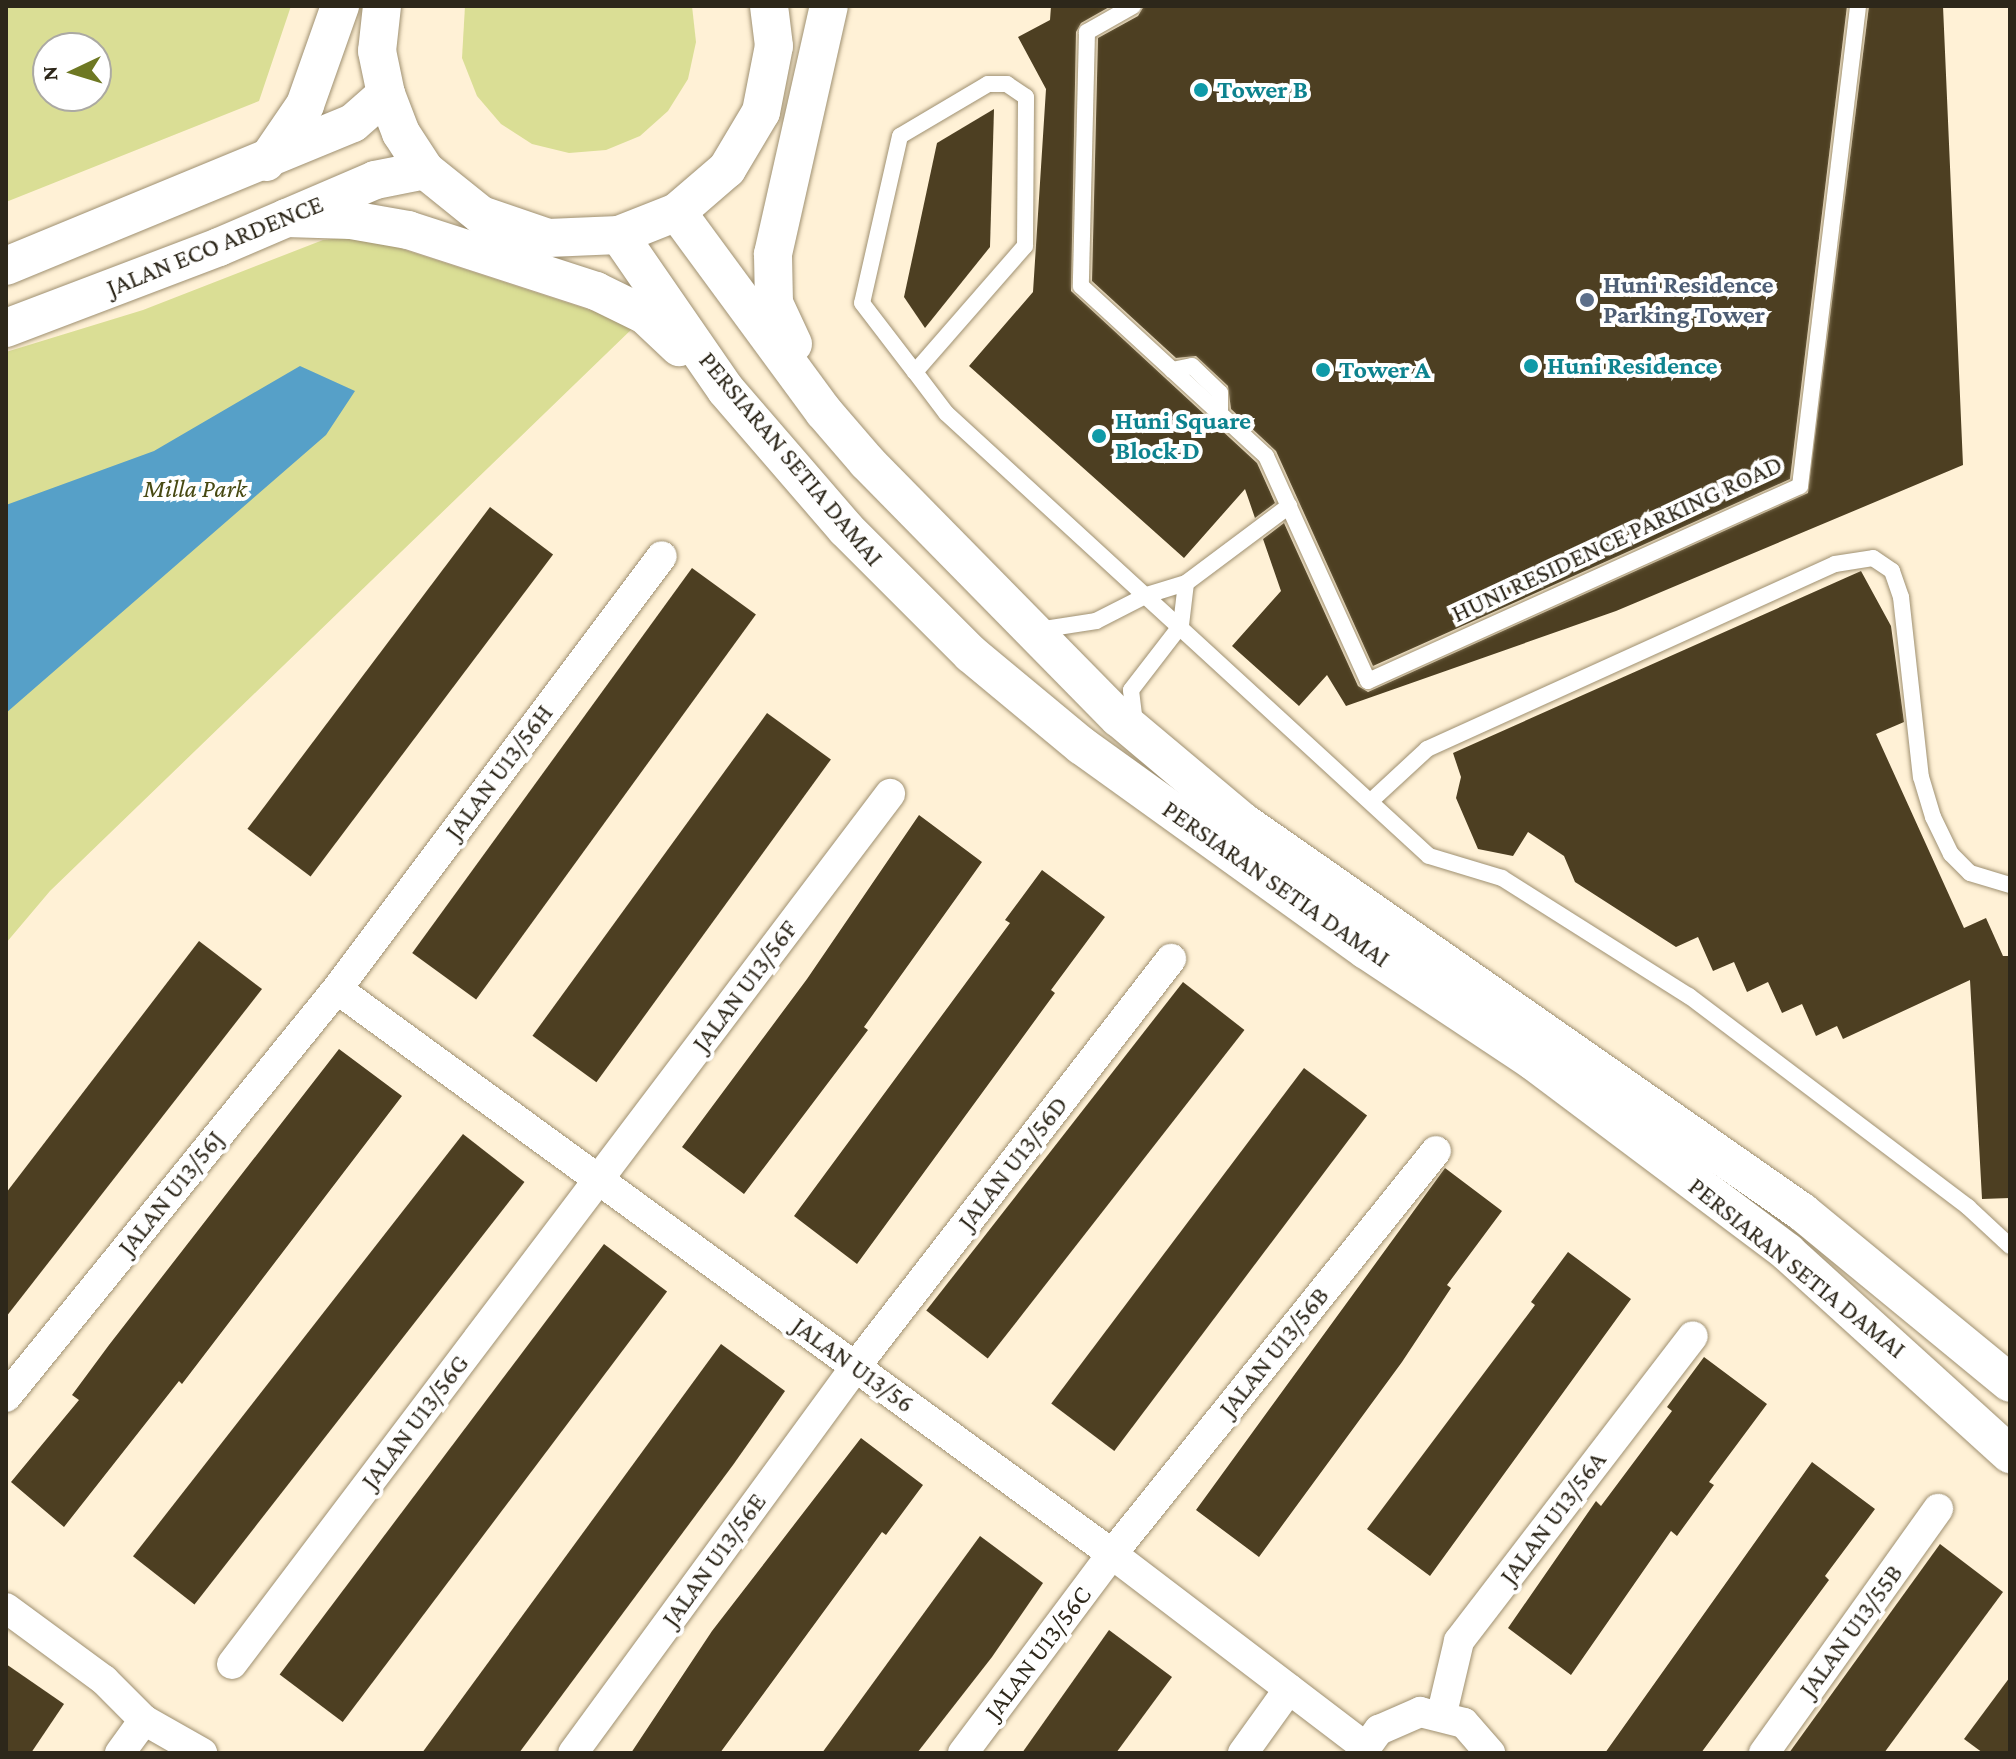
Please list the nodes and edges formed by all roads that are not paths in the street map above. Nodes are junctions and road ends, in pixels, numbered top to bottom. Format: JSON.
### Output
{"nodes":[{"id":1,"x":340,"y":6,"type":"edge"},
{"id":2,"x":382,"y":6,"type":"edge"},
{"id":3,"x":769,"y":6,"type":"edge"},
{"id":4,"x":829,"y":6,"type":"edge"},
{"id":5,"x":1133,"y":6,"type":"edge"},
{"id":6,"x":1858,"y":6,"type":"edge"},
{"id":7,"x":386,"y":94,"type":"junction"},
{"id":8,"x":266,"y":162,"type":"junction"},
{"id":9,"x":425,"y":170,"type":"junction"},
{"id":10,"x":677,"y":212,"type":"junction"},
{"id":11,"x":286,"y":218,"type":"junction"},
{"id":12,"x":619,"y":235,"type":"junction"},
{"id":13,"x":6,"y":266,"type":"edge"},
{"id":14,"x":6,"y":328,"type":"edge"},
{"id":15,"x":915,"y":372,"type":"junction"},
{"id":16,"x":726,"y":390,"type":"junction"},
{"id":17,"x":824,"y":412,"type":"junction"},
{"id":18,"x":1289,"y":506,"type":"junction"},
{"id":19,"x":662,"y":556,"type":"dead end"},
{"id":20,"x":1186,"y":583,"type":"junction"},
{"id":21,"x":1147,"y":595,"type":"junction"},
{"id":22,"x":1181,"y":625,"type":"junction"},
{"id":23,"x":1032,"y":630,"type":"junction"},
{"id":24,"x":1136,"y":732,"type":"junction"},
{"id":25,"x":890,"y":794,"type":"dead end"},
{"id":26,"x":1372,"y":800,"type":"junction"},
{"id":27,"x":2010,"y":885,"type":"edge"},
{"id":28,"x":1171,"y":959,"type":"dead end"},
{"id":29,"x":337,"y":989,"type":"junction"},
{"id":30,"x":1436,"y":1151,"type":"dead end"},
{"id":31,"x":599,"y":1179,"type":"junction"},
{"id":32,"x":2010,"y":1246,"type":"edge"},
{"id":33,"x":1693,"y":1336,"type":"dead end"},
{"id":34,"x":856,"y":1366,"type":"junction"},
{"id":35,"x":2010,"y":1383,"type":"edge"},
{"id":36,"x":6,"y":1397,"type":"edge"},
{"id":37,"x":2010,"y":1454,"type":"edge"},
{"id":38,"x":1938,"y":1509,"type":"dead end"},
{"id":39,"x":1112,"y":1554,"type":"junction"},
{"id":40,"x":6,"y":1608,"type":"edge"},
{"id":41,"x":232,"y":1664,"type":"dead end"},
{"id":42,"x":1289,"y":1689,"type":"junction"},
{"id":43,"x":1442,"y":1713,"type":"junction"},
{"id":44,"x":144,"y":1720,"type":"junction"},
{"id":45,"x":1363,"y":1750,"type":"edge"},
{"id":46,"x":120,"y":1753,"type":"edge"},
{"id":47,"x":202,"y":1753,"type":"edge"},
{"id":48,"x":573,"y":1753,"type":"edge"},
{"id":49,"x":963,"y":1753,"type":"edge"},
{"id":50,"x":1243,"y":1753,"type":"edge"},
{"id":51,"x":1490,"y":1753,"type":"edge"},
{"id":52,"x":1764,"y":1753,"type":"edge"}],
"edges":[{"from":1,"to":8,"type":"street"},
{"from":2,"to":7,"type":"street"},
{"from":3,"to":10,"type":"street"},
{"from":4,"to":17,"type":"street"},
{"from":5,"to":18,"type":"lane"},
{"from":6,"to":18,"type":"lane","name":"HUNI RESIDENCE PARKING ROAD"},
{"from":7,"to":8,"type":"street"},
{"from":7,"to":9,"type":"street"},
{"from":8,"to":13,"type":"street"},
{"from":9,"to":11,"type":"street","name":"JALAN ECO ARDENCE"},
{"from":9,"to":12,"type":"street"},
{"from":10,"to":12,"type":"street"},
{"from":10,"to":17,"type":"street","name":"PERSIARAN SETIA DAMAI"},
{"from":11,"to":14,"type":"street","name":"JALAN ECO ARDENCE"},
{"from":11,"to":16,"type":"street"},
{"from":12,"to":16,"type":"street","name":"PERSIARAN SETIA DAMAI"},
{"from":15,"to":15,"type":"lane"},
{"from":15,"to":21,"type":"lane"},
{"from":16,"to":37,"type":"street","name":"PERSIARAN SETIA DAMAI"},
{"from":17,"to":23,"type":"street","name":"PERSIARAN SETIA DAMAI"},
{"from":18,"to":20,"type":"lane"},
{"from":19,"to":29,"type":"street","name":"JALAN U13/56H"},
{"from":20,"to":21,"type":"lane"},
{"from":20,"to":22,"type":"lane"},
{"from":21,"to":22,"type":"lane"},
{"from":21,"to":23,"type":"lane"},
{"from":22,"to":24,"type":"lane"},
{"from":22,"to":26,"type":"lane"},
{"from":23,"to":24,"type":"street","name":"PERSIARAN SETIA DAMAI"},
{"from":24,"to":35,"type":"street","name":"PERSIARAN SETIA DAMAI"},
{"from":25,"to":31,"type":"street","name":"JALAN U13/56F"},
{"from":26,"to":27,"type":"lane"},
{"from":26,"to":32,"type":"lane"},
{"from":28,"to":34,"type":"street","name":"JALAN U13/56D"},
{"from":29,"to":31,"type":"street","name":"JALAN U13/56"},
{"from":29,"to":36,"type":"street","name":"JALAN U13/56J"},
{"from":30,"to":39,"type":"street","name":"JALAN U13/56B"},
{"from":31,"to":34,"type":"street","name":"JALAN U13/56"},
{"from":31,"to":41,"type":"street","name":"JALAN U13/56G"},
{"from":33,"to":43,"type":"street","name":"JALAN U13/56A"},
{"from":34,"to":39,"type":"street","name":"JALAN U13/56"},
{"from":34,"to":48,"type":"street","name":"JALAN U13/56E"},
{"from":38,"to":52,"type":"street","name":"JALAN U13/55B"},
{"from":39,"to":42,"type":"street","name":"JALAN U13/56"},
{"from":39,"to":49,"type":"street","name":"JALAN U13/56C"},
{"from":40,"to":44,"type":"street"},
{"from":42,"to":45,"type":"street","name":"JALAN U13/56"},
{"from":42,"to":50,"type":"street"},
{"from":43,"to":45,"type":"street"},
{"from":43,"to":51,"type":"street"},
{"from":44,"to":46,"type":"street"},
{"from":44,"to":47,"type":"street"}]}
